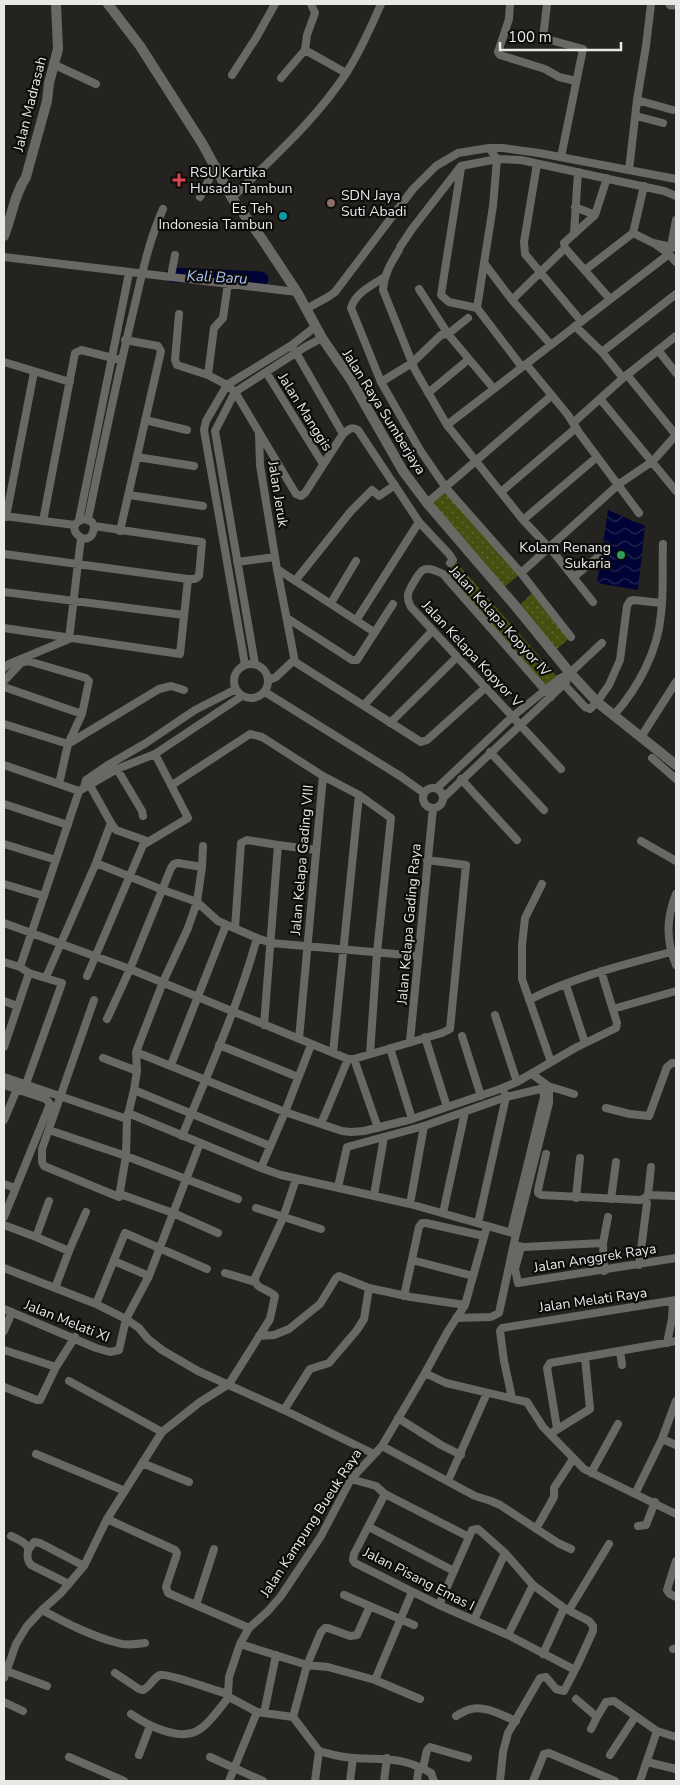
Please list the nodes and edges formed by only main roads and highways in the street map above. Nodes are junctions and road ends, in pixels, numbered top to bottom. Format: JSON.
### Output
{"nodes":[{"id":1,"x":671,"y":4,"type":"edge"},
{"id":2,"x":676,"y":4,"type":"edge"}],
"edges":[{"from":1,"to":2,"type":"main road"}]}
